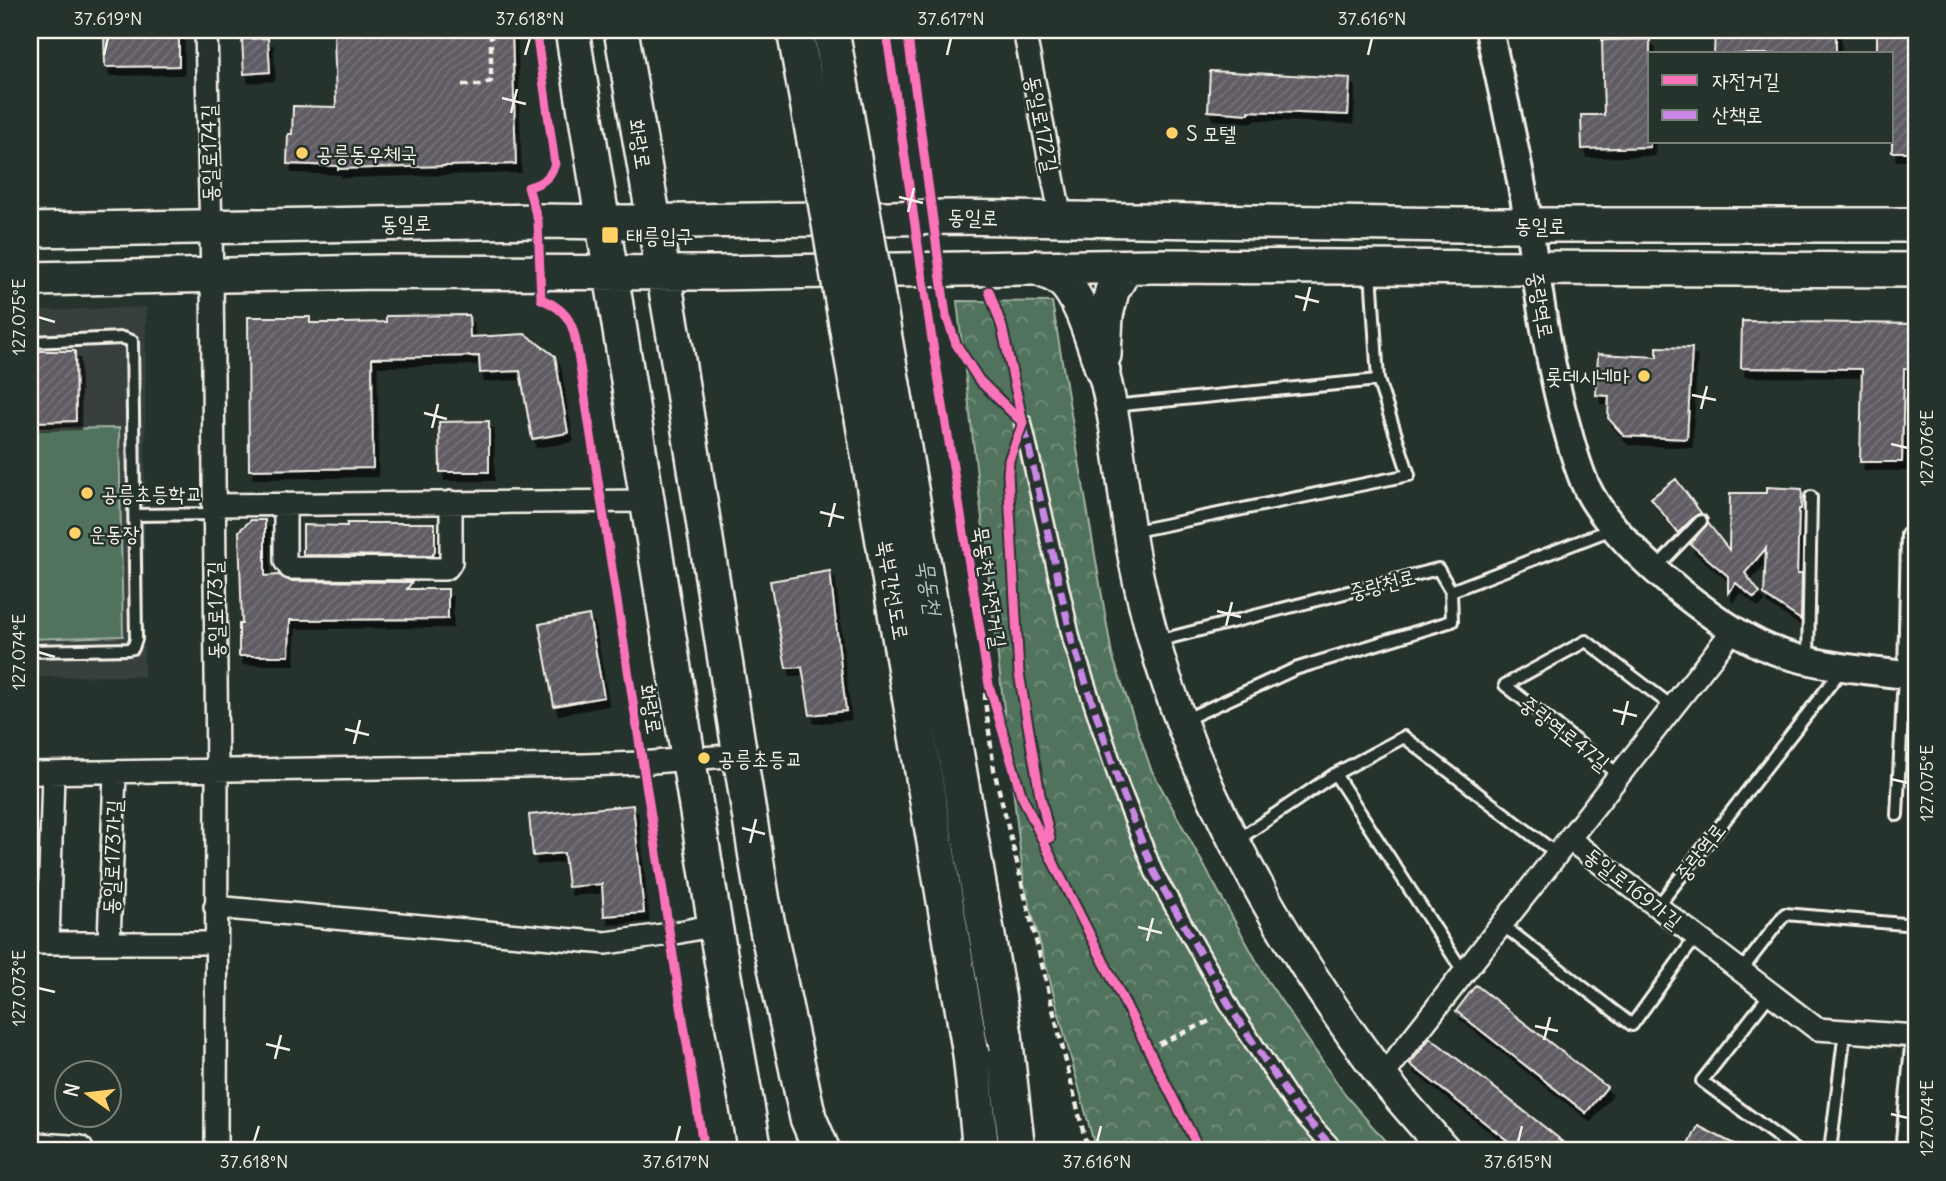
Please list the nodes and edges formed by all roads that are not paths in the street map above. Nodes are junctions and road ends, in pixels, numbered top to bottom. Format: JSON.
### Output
{"nodes":[{"id":1,"x":206,"y":30,"type":"edge"},
{"id":2,"x":572,"y":30,"type":"edge"},
{"id":3,"x":621,"y":30,"type":"edge"},
{"id":4,"x":795,"y":30,"type":"edge"},
{"id":5,"x":831,"y":30,"type":"edge"},
{"id":6,"x":1024,"y":30,"type":"edge"},
{"id":7,"x":1489,"y":30,"type":"edge"},
{"id":8,"x":1061,"y":218,"type":"junction"},
{"id":9,"x":653,"y":221,"type":"junction"},
{"id":10,"x":603,"y":222,"type":"junction"},
{"id":11,"x":1529,"y":225,"type":"junction"},
{"id":12,"x":1681,"y":225,"type":"junction"},
{"id":13,"x":1916,"y":225,"type":"edge"},
{"id":14,"x":210,"y":227,"type":"junction"},
{"id":15,"x":30,"y":230,"type":"edge"},
{"id":16,"x":1126,"y":267,"type":"junction"},
{"id":17,"x":1035,"y":268,"type":"junction"},
{"id":18,"x":1371,"y":268,"type":"junction"},
{"id":19,"x":1535,"y":269,"type":"junction"},
{"id":20,"x":1680,"y":270,"type":"junction"},
{"id":21,"x":1916,"y":270,"type":"edge"},
{"id":22,"x":611,"y":272,"type":"junction"},
{"id":23,"x":663,"y":273,"type":"junction"},
{"id":24,"x":212,"y":276,"type":"junction"},
{"id":25,"x":30,"y":279,"type":"edge"},
{"id":26,"x":30,"y":342,"type":"edge"},
{"id":27,"x":1102,"y":371,"type":"junction"},
{"id":28,"x":1378,"y":380,"type":"junction"},
{"id":29,"x":1112,"y":406,"type":"junction"},
{"id":30,"x":1023,"y":423,"type":"dead end"},
{"id":31,"x":1811,"y":497,"type":"dead end"},
{"id":32,"x":648,"y":501,"type":"junction"},
{"id":33,"x":451,"y":502,"type":"junction"},
{"id":34,"x":285,"y":504,"type":"junction"},
{"id":35,"x":213,"y":510,"type":"junction"},
{"id":36,"x":135,"y":515,"type":"junction"},
{"id":37,"x":1701,"y":522,"type":"dead end"},
{"id":38,"x":1614,"y":528,"type":"junction"},
{"id":39,"x":1129,"y":532,"type":"junction"},
{"id":40,"x":1907,"y":534,"type":"dead end"},
{"id":41,"x":1654,"y":570,"type":"junction"},
{"id":42,"x":1451,"y":591,"type":"junction"},
{"id":43,"x":1734,"y":629,"type":"junction"},
{"id":44,"x":1154,"y":641,"type":"junction"},
{"id":45,"x":30,"y":651,"type":"edge"},
{"id":46,"x":1808,"y":660,"type":"junction"},
{"id":47,"x":1845,"y":666,"type":"junction"},
{"id":48,"x":1910,"y":675,"type":"edge"},
{"id":49,"x":1673,"y":707,"type":"junction"},
{"id":50,"x":1181,"y":721,"type":"junction"},
{"id":51,"x":738,"y":755,"type":"junction"},
{"id":52,"x":689,"y":759,"type":"junction"},
{"id":53,"x":216,"y":771,"type":"junction"},
{"id":54,"x":115,"y":772,"type":"junction"},
{"id":55,"x":30,"y":773,"type":"edge"},
{"id":56,"x":52,"y":773,"type":"junction"},
{"id":57,"x":1335,"y":774,"type":"junction"},
{"id":58,"x":1619,"y":775,"type":"junction"},
{"id":59,"x":1897,"y":815,"type":"dead end"},
{"id":60,"x":1234,"y":843,"type":"junction"},
{"id":61,"x":1563,"y":847,"type":"junction"},
{"id":62,"x":763,"y":906,"type":"junction"},
{"id":63,"x":1658,"y":906,"type":"junction"},
{"id":64,"x":215,"y":907,"type":"junction"},
{"id":65,"x":1502,"y":924,"type":"junction"},
{"id":66,"x":715,"y":925,"type":"junction"},
{"id":67,"x":1916,"y":925,"type":"edge"},
{"id":68,"x":1696,"y":937,"type":"junction"},
{"id":69,"x":39,"y":943,"type":"edge"},
{"id":70,"x":109,"y":943,"type":"junction"},
{"id":71,"x":216,"y":943,"type":"junction"},
{"id":72,"x":1741,"y":971,"type":"junction"},
{"id":73,"x":1464,"y":973,"type":"junction"},
{"id":74,"x":1771,"y":993,"type":"junction"},
{"id":75,"x":1845,"y":1031,"type":"junction"},
{"id":76,"x":1914,"y":1036,"type":"edge"},
{"id":77,"x":1382,"y":1077,"type":"junction"},
{"id":78,"x":30,"y":1148,"type":"edge"},
{"id":79,"x":78,"y":1151,"type":"edge"},
{"id":80,"x":216,"y":1151,"type":"edge"},
{"id":81,"x":755,"y":1151,"type":"edge"},
{"id":82,"x":802,"y":1151,"type":"edge"},
{"id":83,"x":822,"y":1151,"type":"edge"},
{"id":84,"x":981,"y":1151,"type":"edge"},
{"id":85,"x":1017,"y":1151,"type":"edge"},
{"id":86,"x":1336,"y":1151,"type":"edge"},
{"id":87,"x":1446,"y":1151,"type":"edge"},
{"id":88,"x":1797,"y":1151,"type":"edge"},
{"id":89,"x":1830,"y":1151,"type":"edge"},
{"id":90,"x":1901,"y":1151,"type":"edge"}],
"edges":[{"from":1,"to":14,"type":"street","name":"동일로174길"},
{"from":2,"to":10,"type":"main road","name":"화랑로"},
{"from":3,"to":9,"type":"main road","name":"화랑로"},
{"from":4,"to":84,"type":"highway","name":"북부간선도로","bridge":true},
{"from":5,"to":85,"type":"highway","name":"북부간선도로","bridge":true},
{"from":6,"to":8,"type":"street","name":"동일로172길"},
{"from":7,"to":11,"type":"street","name":"중랑역로"},
{"from":8,"to":9,"type":"main road","name":"동일로","bridge":true},
{"from":8,"to":11,"type":"main road","name":"동일로"},
{"from":9,"to":10,"type":"main road","name":"동일로"},
{"from":9,"to":23,"type":"main road","name":"화랑로"},
{"from":10,"to":14,"type":"main road","name":"동일로"},
{"from":10,"to":22,"type":"main road","name":"화랑로"},
{"from":11,"to":12,"type":"main road","name":"동일로"},
{"from":11,"to":19,"type":"street","name":"중랑역로"},
{"from":12,"to":13,"type":"main road","name":"동일로"},
{"from":12,"to":20,"type":"main road"},
{"from":14,"to":15,"type":"main road","name":"동일로"},
{"from":14,"to":24,"type":"street","name":"동일로174길"},
{"from":16,"to":17,"type":"main road","name":"동일로"},
{"from":16,"to":18,"type":"main road","name":"동일로"},
{"from":16,"to":27,"type":"main road"},
{"from":17,"to":23,"type":"main road","name":"동일로","bridge":true},
{"from":17,"to":27,"type":"main road"},
{"from":18,"to":19,"type":"main road","name":"동일로"},
{"from":18,"to":28,"type":"lane"},
{"from":19,"to":20,"type":"main road","name":"동일로"},
{"from":19,"to":38,"type":"street","name":"중랑역로"},
{"from":20,"to":21,"type":"main road","name":"동일로"},
{"from":22,"to":23,"type":"main road","name":"동일로"},
{"from":22,"to":24,"type":"main road","name":"동일로"},
{"from":22,"to":32,"type":"main road","name":"화랑로"},
{"from":23,"to":51,"type":"main road","name":"화랑로"},
{"from":24,"to":25,"type":"main road","name":"동일로"},
{"from":24,"to":35,"type":"street","name":"동일로173길"},
{"from":26,"to":36,"type":"lane"},
{"from":27,"to":29,"type":"main road"},
{"from":28,"to":29,"type":"lane"},
{"from":28,"to":39,"type":"lane"},
{"from":29,"to":39,"type":"main road"},
{"from":30,"to":86,"type":"street"},
{"from":31,"to":46,"type":"lane"},
{"from":32,"to":33,"type":"street"},
{"from":32,"to":52,"type":"main road","name":"화랑로"},
{"from":33,"to":34,"type":"street"},
{"from":33,"to":34,"type":"street"},
{"from":34,"to":35,"type":"street"},
{"from":35,"to":36,"type":"lane"},
{"from":35,"to":53,"type":"street","name":"동일로173길"},
{"from":36,"to":45,"type":"lane"},
{"from":37,"to":41,"type":"lane"},
{"from":38,"to":41,"type":"street","name":"중랑역로"},
{"from":38,"to":42,"type":"lane"},
{"from":39,"to":44,"type":"main road"},
{"from":40,"to":48,"type":"lane"},
{"from":41,"to":43,"type":"street","name":"중랑역로"},
{"from":42,"to":44,"type":"lane","name":"중랑천로"},
{"from":42,"to":50,"type":"lane"},
{"from":43,"to":46,"type":"street","name":"중랑역로"},
{"from":43,"to":49,"type":"street","name":"중랑역로47길"},
{"from":44,"to":50,"type":"main road"},
{"from":46,"to":47,"type":"street","name":"중랑역로"},
{"from":47,"to":48,"type":"street","name":"중랑역로"},
{"from":47,"to":63,"type":"lane","name":"중랑역로"},
{"from":48,"to":59,"type":"lane"},
{"from":49,"to":58,"type":"street","name":"중랑역로47길"},
{"from":49,"to":58,"type":"lane","name":"중랑역로47길"},
{"from":50,"to":60,"type":"main road"},
{"from":51,"to":52,"type":"street","name":"화랑로"},
{"from":51,"to":62,"type":"main road","name":"화랑로"},
{"from":52,"to":53,"type":"street","name":"화랑로"},
{"from":52,"to":66,"type":"main road","name":"화랑로"},
{"from":53,"to":54,"type":"street","name":"동일로173가길"},
{"from":53,"to":64,"type":"street","name":"동일로173길"},
{"from":54,"to":56,"type":"street","name":"동일로173가길"},
{"from":54,"to":70,"type":"street","name":"동일로173가길"},
{"from":55,"to":56,"type":"street","name":"동일로173가길"},
{"from":56,"to":69,"type":"street"},
{"from":57,"to":60,"type":"lane"},
{"from":57,"to":61,"type":"lane"},
{"from":57,"to":73,"type":"lane"},
{"from":58,"to":61,"type":"street","name":"중랑역로47길"},
{"from":60,"to":77,"type":"main road"},
{"from":61,"to":63,"type":"street","name":"동일로169가길"},
{"from":61,"to":65,"type":"street","name":"중랑역로47길"},
{"from":62,"to":82,"type":"main road","name":"화랑로"},
{"from":62,"to":83,"type":"highway"},
{"from":63,"to":68,"type":"street","name":"동일로169가길"},
{"from":64,"to":66,"type":"street"},
{"from":64,"to":71,"type":"street","name":"동일로173길"},
{"from":65,"to":68,"type":"lane","name":"동일로169가길"},
{"from":65,"to":73,"type":"street","name":"중랑역로47길"},
{"from":66,"to":81,"type":"main road","name":"화랑로"},
{"from":67,"to":72,"type":"lane"},
{"from":68,"to":72,"type":"street","name":"동일로169가길"},
{"from":69,"to":70,"type":"street"},
{"from":70,"to":71,"type":"street"},
{"from":71,"to":80,"type":"street","name":"동일로173길"},
{"from":72,"to":74,"type":"street","name":"동일로169가길"},
{"from":73,"to":77,"type":"street","name":"중랑역로47길"},
{"from":74,"to":75,"type":"street","name":"동일로169가길"},
{"from":74,"to":88,"type":"lane"},
{"from":75,"to":76,"type":"street","name":"동일로169가길"},
{"from":75,"to":89,"type":"lane"},
{"from":76,"to":90,"type":"lane","name":"동일로169가길"},
{"from":77,"to":87,"type":"main road"},
{"from":78,"to":79,"type":"main road"}]}
